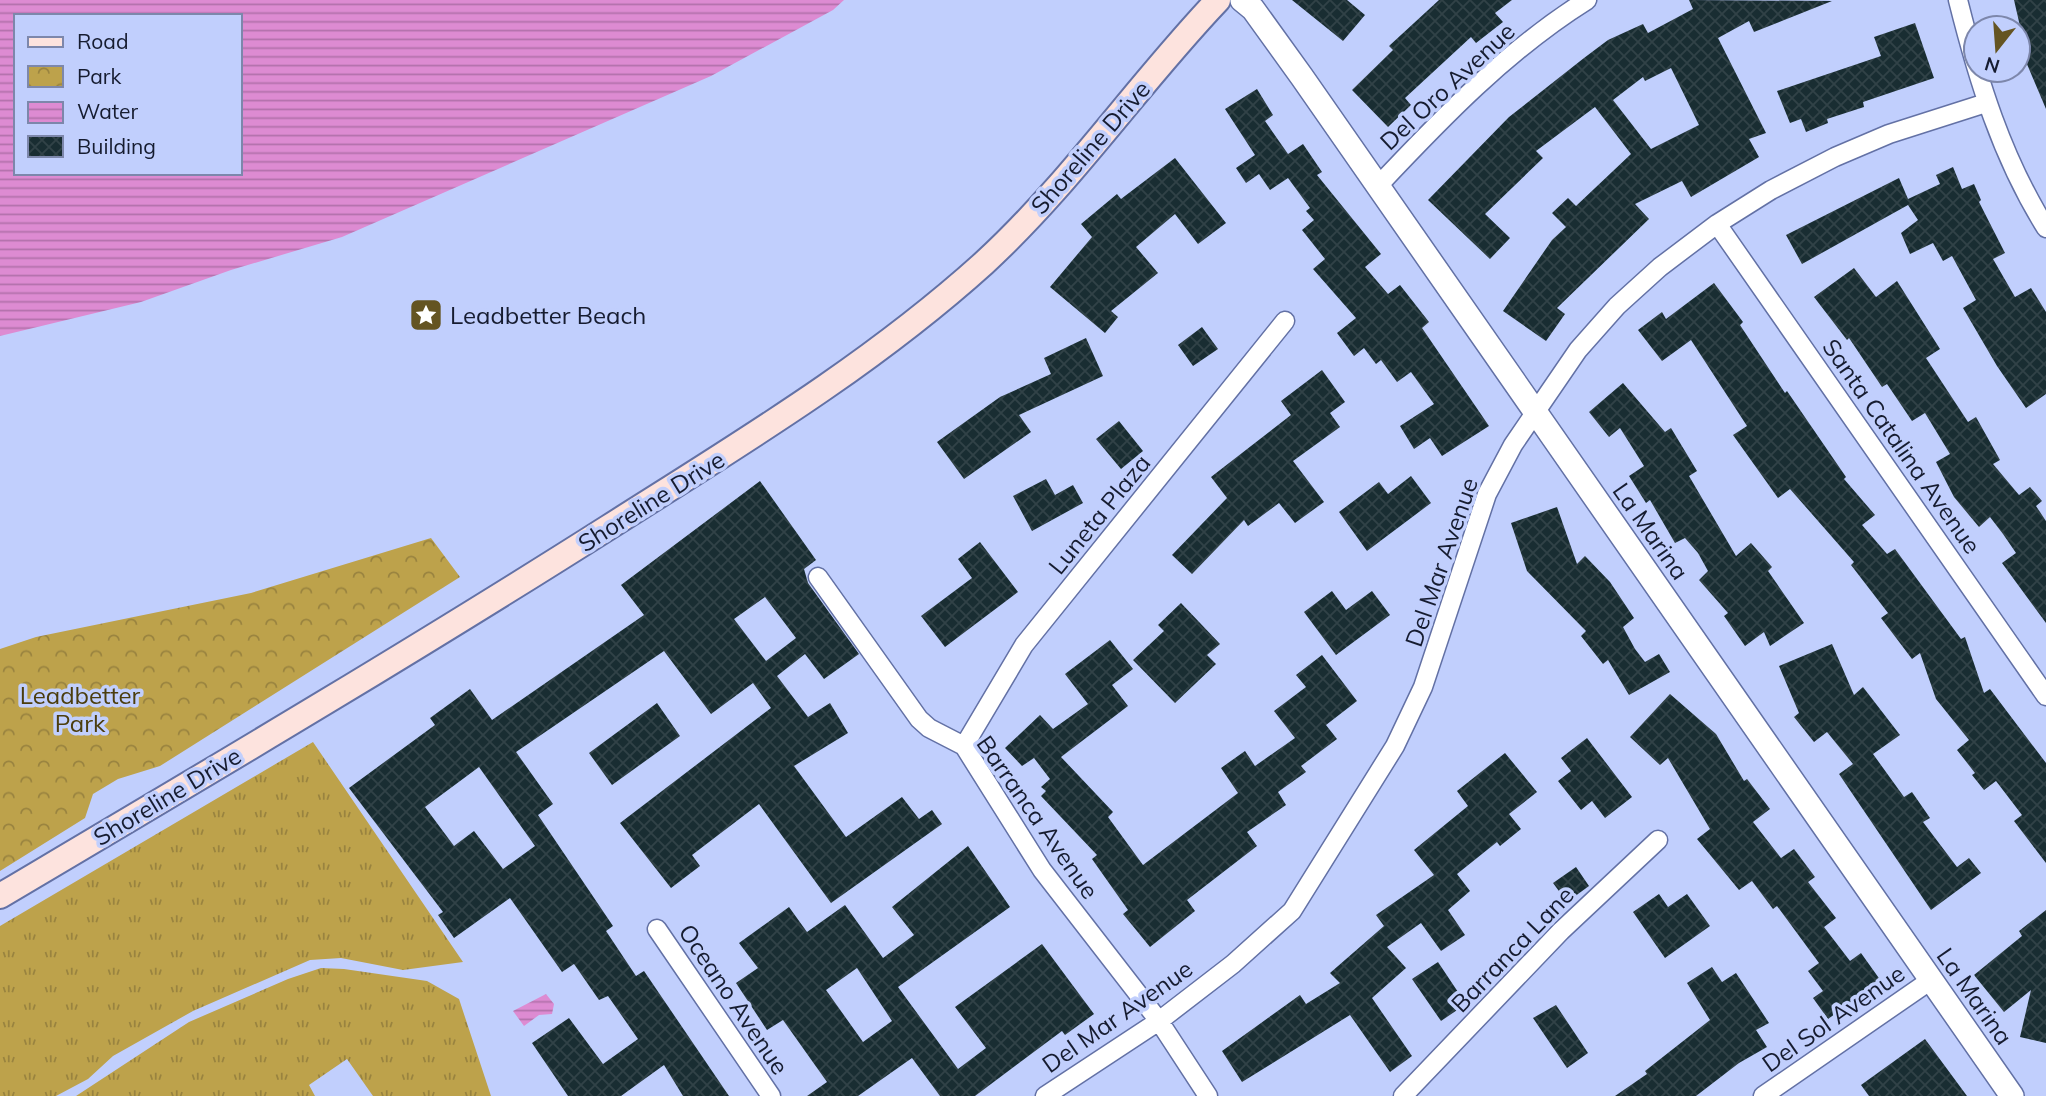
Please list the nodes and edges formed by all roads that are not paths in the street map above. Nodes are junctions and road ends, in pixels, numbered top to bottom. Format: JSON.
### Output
{"nodes":[{"id":1,"x":1218,"y":0,"type":"edge"},
{"id":2,"x":1242,"y":0,"type":"edge"},
{"id":3,"x":1587,"y":0,"type":"edge"},
{"id":4,"x":1958,"y":0,"type":"edge"},
{"id":5,"x":1986,"y":103,"type":"junction"},
{"id":6,"x":1377,"y":187,"type":"junction"},
{"id":7,"x":1717,"y":224,"type":"junction"},
{"id":8,"x":2046,"y":228,"type":"edge"},
{"id":9,"x":1285,"y":321,"type":"dead end"},
{"id":10,"x":1537,"y":413,"type":"junction"},
{"id":11,"x":818,"y":577,"type":"dead end"},
{"id":12,"x":2046,"y":696,"type":"edge"},
{"id":13,"x":964,"y":746,"type":"junction"},
{"id":14,"x":1658,"y":840,"type":"dead end"},
{"id":15,"x":0,"y":896,"type":"edge"},
{"id":16,"x":657,"y":929,"type":"dead end"},
{"id":17,"x":1931,"y":980,"type":"junction"},
{"id":18,"x":1159,"y":1021,"type":"junction"},
{"id":19,"x":771,"y":1096,"type":"edge"},
{"id":20,"x":1045,"y":1096,"type":"edge"},
{"id":21,"x":1208,"y":1096,"type":"edge"},
{"id":22,"x":1403,"y":1096,"type":"edge"},
{"id":23,"x":1763,"y":1096,"type":"edge"},
{"id":24,"x":2012,"y":1096,"type":"edge"}],
"edges":[{"from":1,"to":15,"type":"main road","name":"Shoreline Drive"},
{"from":2,"to":6,"type":"street","name":"La Marina"},
{"from":3,"to":6,"type":"street","name":"Del Oro Avenue"},
{"from":4,"to":5,"type":"street"},
{"from":5,"to":7,"type":"street","name":"Del Mar Avenue"},
{"from":5,"to":8,"type":"street"},
{"from":6,"to":10,"type":"street","name":"La Marina"},
{"from":7,"to":10,"type":"street","name":"Del Mar Avenue"},
{"from":7,"to":12,"type":"street","name":"Santa Catalina Avenue"},
{"from":9,"to":13,"type":"street","name":"Luneta Plaza"},
{"from":10,"to":17,"type":"street","name":"La Marina"},
{"from":10,"to":18,"type":"street","name":"Del Mar Avenue"},
{"from":11,"to":13,"type":"street","name":"Barranca Avenue"},
{"from":13,"to":18,"type":"street","name":"Barranca Avenue"},
{"from":14,"to":22,"type":"street","name":"Barranca Lane"},
{"from":16,"to":19,"type":"street","name":"Oceano Avenue"},
{"from":17,"to":23,"type":"street","name":"Del Sol Avenue"},
{"from":17,"to":24,"type":"street","name":"La Marina"},
{"from":18,"to":20,"type":"street","name":"Del Mar Avenue"},
{"from":18,"to":21,"type":"street","name":"Barranca Avenue"}]}
